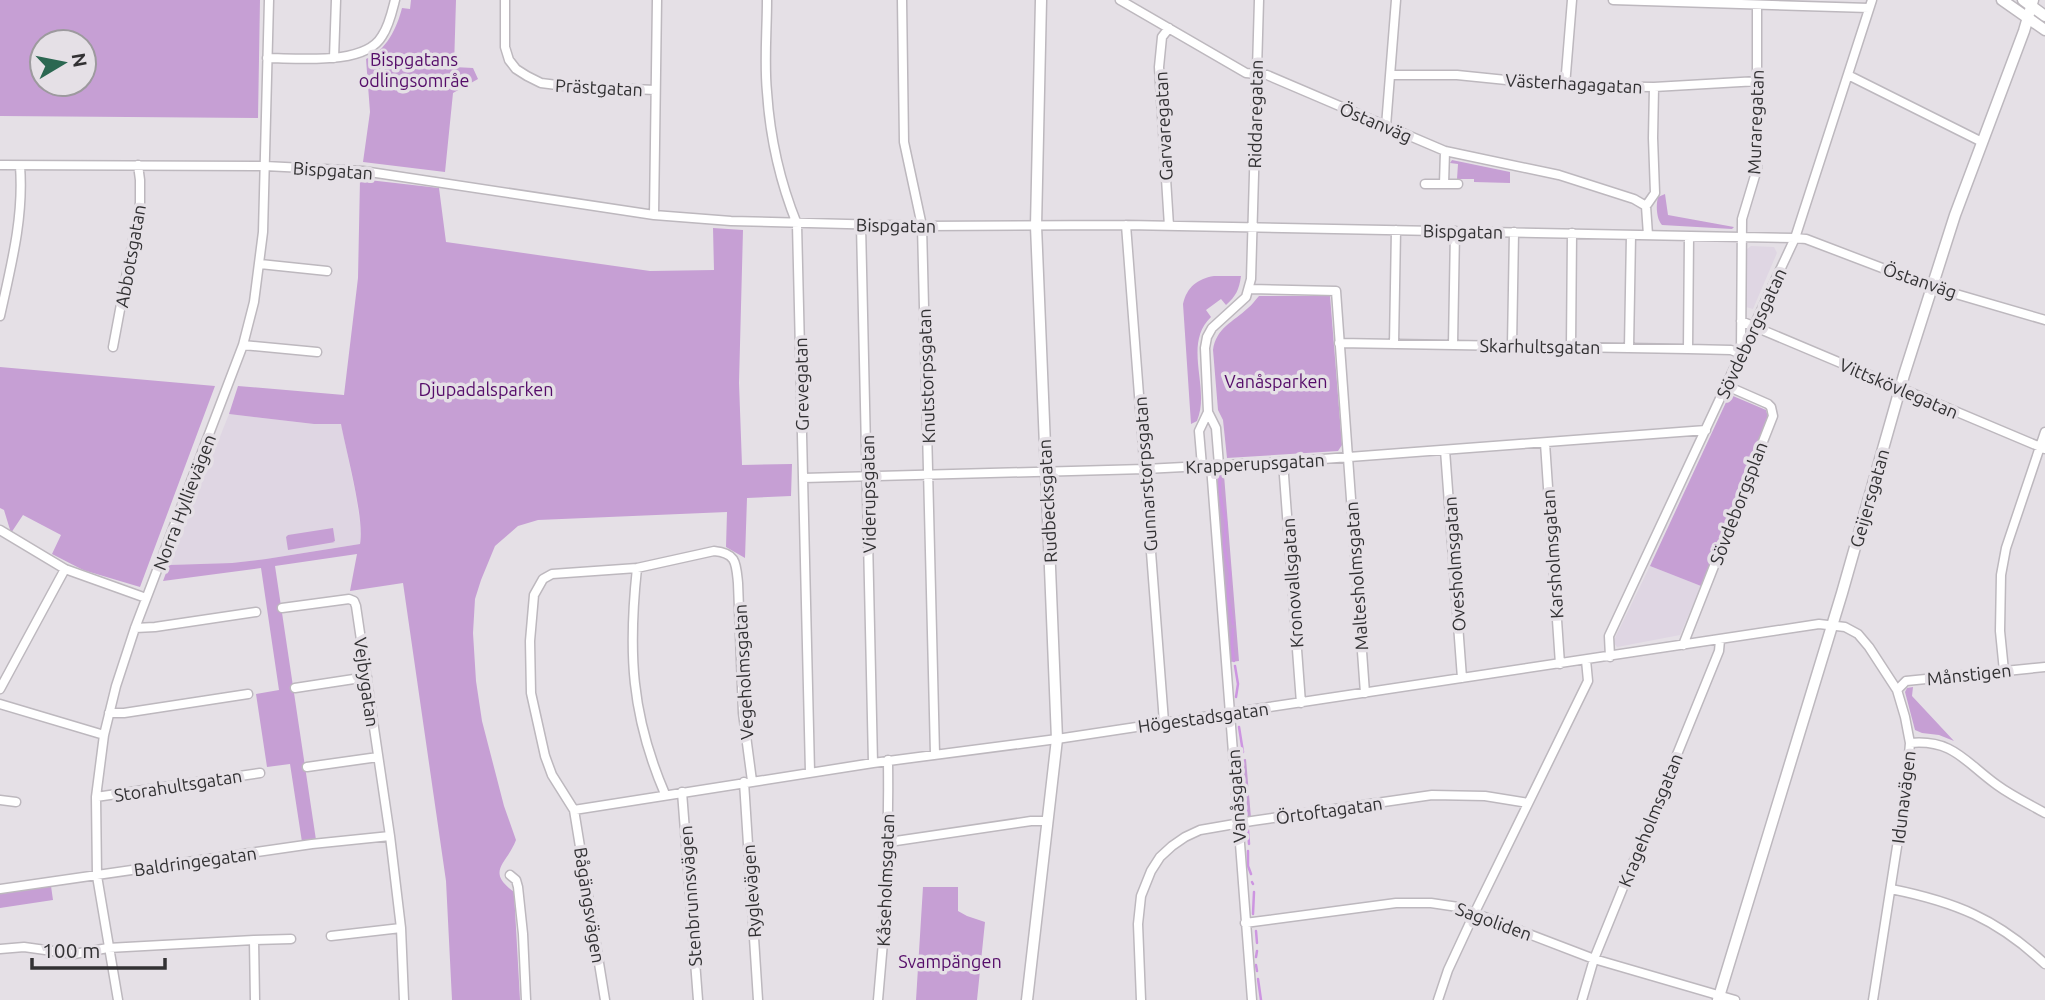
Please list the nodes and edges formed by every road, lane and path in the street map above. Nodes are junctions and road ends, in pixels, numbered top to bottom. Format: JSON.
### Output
{"nodes":[{"id":1,"x":268,"y":0,"type":"edge"},
{"id":2,"x":336,"y":0,"type":"edge"},
{"id":3,"x":396,"y":0,"type":"edge"},
{"id":4,"x":505,"y":0,"type":"edge"},
{"id":5,"x":657,"y":0,"type":"edge"},
{"id":6,"x":767,"y":0,"type":"edge"},
{"id":7,"x":902,"y":0,"type":"edge"},
{"id":8,"x":1041,"y":0,"type":"edge"},
{"id":9,"x":1120,"y":0,"type":"edge"},
{"id":10,"x":1259,"y":0,"type":"edge"},
{"id":11,"x":1396,"y":0,"type":"edge"},
{"id":12,"x":1572,"y":0,"type":"edge"},
{"id":13,"x":1614,"y":0,"type":"edge"},
{"id":14,"x":2001,"y":0,"type":"edge"},
{"id":15,"x":1705,"y":2,"type":"edge"},
{"id":16,"x":2029,"y":2,"type":"edge"},
{"id":17,"x":1785,"y":3,"type":"edge"},
{"id":18,"x":1871,"y":4,"type":"edge"},
{"id":19,"x":1757,"y":5,"type":"junction"},
{"id":20,"x":2045,"y":16,"type":"edge"},
{"id":21,"x":2027,"y":18,"type":"junction"},
{"id":22,"x":1169,"y":28,"type":"junction"},
{"id":23,"x":2045,"y":30,"type":"edge"},
{"id":24,"x":267,"y":58,"type":"junction"},
{"id":25,"x":334,"y":58,"type":"junction"},
{"id":26,"x":1256,"y":74,"type":"junction"},
{"id":27,"x":1391,"y":75,"type":"junction"},
{"id":28,"x":1848,"y":75,"type":"junction"},
{"id":29,"x":1758,"y":81,"type":"junction"},
{"id":30,"x":1565,"y":86,"type":"junction"},
{"id":31,"x":1654,"y":88,"type":"junction"},
{"id":32,"x":655,"y":90,"type":"junction"},
{"id":33,"x":1386,"y":126,"type":"junction"},
{"id":34,"x":1982,"y":142,"type":"junction"},
{"id":35,"x":1445,"y":151,"type":"junction"},
{"id":36,"x":138,"y":165,"type":"junction"},
{"id":37,"x":0,"y":166,"type":"edge"},
{"id":38,"x":20,"y":166,"type":"junction"},
{"id":39,"x":265,"y":166,"type":"junction"},
{"id":40,"x":1425,"y":184,"type":"dead end"},
{"id":41,"x":1444,"y":184,"type":"junction"},
{"id":42,"x":1458,"y":184,"type":"dead end"},
{"id":43,"x":1646,"y":206,"type":"junction"},
{"id":44,"x":654,"y":215,"type":"junction"},
{"id":45,"x":797,"y":224,"type":"junction"},
{"id":46,"x":861,"y":225,"type":"junction"},
{"id":47,"x":1126,"y":225,"type":"junction"},
{"id":48,"x":922,"y":226,"type":"junction"},
{"id":49,"x":1036,"y":226,"type":"junction"},
{"id":50,"x":1169,"y":226,"type":"junction"},
{"id":51,"x":1253,"y":227,"type":"junction"},
{"id":52,"x":1396,"y":230,"type":"junction"},
{"id":53,"x":1455,"y":231,"type":"junction"},
{"id":54,"x":1514,"y":232,"type":"junction"},
{"id":55,"x":1572,"y":233,"type":"junction"},
{"id":56,"x":1631,"y":235,"type":"junction"},
{"id":57,"x":1648,"y":235,"type":"junction"},
{"id":58,"x":1689,"y":236,"type":"junction"},
{"id":59,"x":1743,"y":237,"type":"junction"},
{"id":60,"x":1796,"y":238,"type":"junction"},
{"id":61,"x":260,"y":264,"type":"junction"},
{"id":62,"x":327,"y":271,"type":"dead end"},
{"id":63,"x":1932,"y":286,"type":"junction"},
{"id":64,"x":1250,"y":289,"type":"junction"},
{"id":65,"x":0,"y":316,"type":"edge"},
{"id":66,"x":2045,"y":320,"type":"edge"},
{"id":67,"x":1741,"y":321,"type":"junction"},
{"id":68,"x":1754,"y":326,"type":"junction"},
{"id":69,"x":1339,"y":343,"type":"junction"},
{"id":70,"x":1394,"y":344,"type":"junction"},
{"id":71,"x":243,"y":345,"type":"junction"},
{"id":72,"x":1453,"y":345,"type":"junction"},
{"id":73,"x":1511,"y":346,"type":"junction"},
{"id":74,"x":113,"y":347,"type":"dead end"},
{"id":75,"x":1571,"y":347,"type":"junction"},
{"id":76,"x":1629,"y":348,"type":"junction"},
{"id":77,"x":1688,"y":349,"type":"junction"},
{"id":78,"x":317,"y":352,"type":"dead end"},
{"id":79,"x":1741,"y":354,"type":"junction"},
{"id":80,"x":1727,"y":386,"type":"junction"},
{"id":81,"x":1900,"y":388,"type":"junction"},
{"id":82,"x":1209,"y":412,"type":"junction"},
{"id":83,"x":1706,"y":430,"type":"junction"},
{"id":84,"x":2045,"y":432,"type":"edge"},
{"id":85,"x":1545,"y":443,"type":"junction"},
{"id":86,"x":2042,"y":448,"type":"edge"},
{"id":87,"x":1445,"y":450,"type":"junction"},
{"id":88,"x":1347,"y":458,"type":"junction"},
{"id":89,"x":1283,"y":462,"type":"junction"},
{"id":90,"x":1210,"y":466,"type":"junction"},
{"id":91,"x":1145,"y":469,"type":"junction"},
{"id":92,"x":1045,"y":472,"type":"junction"},
{"id":93,"x":929,"y":475,"type":"junction"},
{"id":94,"x":867,"y":477,"type":"junction"},
{"id":95,"x":803,"y":478,"type":"junction"},
{"id":96,"x":0,"y":530,"type":"edge"},
{"id":97,"x":637,"y":568,"type":"junction"},
{"id":98,"x":65,"y":569,"type":"junction"},
{"id":99,"x":146,"y":598,"type":"junction"},
{"id":100,"x":282,"y":608,"type":"dead end"},
{"id":101,"x":256,"y":612,"type":"dead end"},
{"id":102,"x":1832,"y":625,"type":"junction"},
{"id":103,"x":135,"y":628,"type":"junction"},
{"id":104,"x":1720,"y":640,"type":"junction"},
{"id":105,"x":1683,"y":645,"type":"junction"},
{"id":106,"x":1610,"y":657,"type":"junction"},
{"id":107,"x":1586,"y":660,"type":"junction"},
{"id":108,"x":1560,"y":664,"type":"junction"},
{"id":109,"x":2045,"y":667,"type":"edge"},
{"id":110,"x":2004,"y":671,"type":"junction"},
{"id":111,"x":367,"y":677,"type":"junction"},
{"id":112,"x":1462,"y":678,"type":"junction"},
{"id":113,"x":295,"y":688,"type":"dead end"},
{"id":114,"x":0,"y":690,"type":"edge"},
{"id":115,"x":1897,"y":690,"type":"junction"},
{"id":116,"x":1365,"y":693,"type":"junction"},
{"id":117,"x":248,"y":694,"type":"dead end"},
{"id":118,"x":1301,"y":703,"type":"junction"},
{"id":119,"x":0,"y":704,"type":"edge"},
{"id":120,"x":109,"y":713,"type":"junction"},
{"id":121,"x":1229,"y":713,"type":"junction"},
{"id":122,"x":1164,"y":722,"type":"junction"},
{"id":123,"x":104,"y":735,"type":"junction"},
{"id":124,"x":1057,"y":739,"type":"junction"},
{"id":125,"x":1910,"y":743,"type":"junction"},
{"id":126,"x":935,"y":754,"type":"junction"},
{"id":127,"x":378,"y":757,"type":"junction"},
{"id":128,"x":888,"y":760,"type":"junction"},
{"id":129,"x":873,"y":762,"type":"junction"},
{"id":130,"x":307,"y":766,"type":"dead end"},
{"id":131,"x":810,"y":772,"type":"junction"},
{"id":132,"x":260,"y":773,"type":"dead end"},
{"id":133,"x":748,"y":781,"type":"junction"},
{"id":134,"x":682,"y":792,"type":"junction"},
{"id":135,"x":665,"y":794,"type":"junction"},
{"id":136,"x":96,"y":797,"type":"junction"},
{"id":137,"x":0,"y":800,"type":"edge"},
{"id":138,"x":16,"y":802,"type":"dead end"},
{"id":139,"x":1528,"y":803,"type":"junction"},
{"id":140,"x":574,"y":810,"type":"junction"},
{"id":141,"x":2045,"y":813,"type":"edge"},
{"id":142,"x":1048,"y":821,"type":"junction"},
{"id":143,"x":1238,"y":824,"type":"junction"},
{"id":144,"x":390,"y":836,"type":"junction"},
{"id":145,"x":889,"y":842,"type":"junction"},
{"id":146,"x":510,"y":875,"type":"dead end"},
{"id":147,"x":97,"y":876,"type":"junction"},
{"id":148,"x":0,"y":889,"type":"edge"},
{"id":149,"x":1891,"y":889,"type":"junction"},
{"id":150,"x":1475,"y":912,"type":"junction"},
{"id":151,"x":1245,"y":923,"type":"junction"},
{"id":152,"x":401,"y":928,"type":"junction"},
{"id":153,"x":331,"y":936,"type":"dead end"},
{"id":154,"x":291,"y":939,"type":"dead end"},
{"id":155,"x":254,"y":940,"type":"junction"},
{"id":156,"x":108,"y":948,"type":"junction"},
{"id":157,"x":0,"y":949,"type":"edge"},
{"id":158,"x":1594,"y":959,"type":"junction"},
{"id":159,"x":2045,"y":964,"type":"edge"},
{"id":160,"x":1719,"y":998,"type":"edge"},
{"id":161,"x":118,"y":1000,"type":"edge"},
{"id":162,"x":255,"y":1000,"type":"edge"},
{"id":163,"x":404,"y":1000,"type":"edge"},
{"id":164,"x":526,"y":1000,"type":"edge"},
{"id":165,"x":605,"y":1000,"type":"edge"},
{"id":166,"x":698,"y":1000,"type":"edge"},
{"id":167,"x":758,"y":1000,"type":"edge"},
{"id":168,"x":878,"y":1000,"type":"edge"},
{"id":169,"x":1027,"y":1000,"type":"edge"},
{"id":170,"x":1141,"y":1000,"type":"edge"},
{"id":171,"x":1252,"y":1000,"type":"edge"},
{"id":172,"x":1438,"y":1000,"type":"edge"},
{"id":173,"x":1582,"y":1000,"type":"edge"},
{"id":174,"x":1735,"y":1000,"type":"edge"},
{"id":175,"x":1873,"y":1000,"type":"edge"}],
"edges":[{"from":1,"to":24,"type":"street","name":"Norra Hyllievägen"},
{"from":2,"to":25,"type":"street"},
{"from":3,"to":25,"type":"street"},
{"from":4,"to":32,"type":"street","name":"Prästgatan"},
{"from":5,"to":32,"type":"street"},
{"from":6,"to":45,"type":"street","name":"Grevegatan"},
{"from":7,"to":48,"type":"street","name":"Knutstorpsgatan"},
{"from":8,"to":49,"type":"street","name":"Rudbecksgatan"},
{"from":9,"to":22,"type":"street","name":"Östanväg"},
{"from":10,"to":26,"type":"street","name":"Riddaregatan"},
{"from":11,"to":27,"type":"street"},
{"from":12,"to":30,"type":"street"},
{"from":13,"to":15,"type":"street"},
{"from":14,"to":21,"type":"street"},
{"from":15,"to":19,"type":"street"},
{"from":16,"to":20,"type":"street"},
{"from":16,"to":21,"type":"street","name":"Geijersgatan"},
{"from":17,"to":18,"type":"street"},
{"from":17,"to":19,"type":"street"},
{"from":18,"to":28,"type":"street","name":"Sövdeborgsgatan"},
{"from":19,"to":29,"type":"street","name":"Muraregatan"},
{"from":21,"to":23,"type":"street"},
{"from":21,"to":34,"type":"street","name":"Geijersgatan"},
{"from":22,"to":26,"type":"street","name":"Östanväg"},
{"from":22,"to":50,"type":"street","name":"Garvaregatan"},
{"from":24,"to":25,"type":"street"},
{"from":24,"to":39,"type":"street","name":"Norra Hyllievägen"},
{"from":26,"to":33,"type":"street","name":"Östanväg"},
{"from":26,"to":51,"type":"street","name":"Riddaregatan"},
{"from":27,"to":30,"type":"street","name":"Västerhagagatan"},
{"from":27,"to":33,"type":"street"},
{"from":28,"to":34,"type":"street"},
{"from":28,"to":60,"type":"street","name":"Sövdeborgsgatan"},
{"from":29,"to":31,"type":"street","name":"Västerhagagatan"},
{"from":29,"to":59,"type":"street","name":"Muraregatan"},
{"from":30,"to":31,"type":"street","name":"Västerhagagatan"},
{"from":31,"to":43,"type":"street"},
{"from":32,"to":44,"type":"street"},
{"from":33,"to":35,"type":"street","name":"Östanväg"},
{"from":34,"to":63,"type":"street","name":"Geijersgatan"},
{"from":35,"to":41,"type":"street"},
{"from":35,"to":43,"type":"street","name":"Östanväg"},
{"from":36,"to":38,"type":"street","name":"Bispgatan"},
{"from":36,"to":39,"type":"street","name":"Bispgatan"},
{"from":36,"to":74,"type":"street","name":"Abbotsgatan"},
{"from":37,"to":38,"type":"street","name":"Bispgatan"},
{"from":38,"to":65,"type":"street"},
{"from":39,"to":44,"type":"street","name":"Bispgatan"},
{"from":39,"to":61,"type":"street","name":"Norra Hyllievägen"},
{"from":40,"to":41,"type":"street"},
{"from":41,"to":42,"type":"street"},
{"from":43,"to":57,"type":"street"},
{"from":44,"to":45,"type":"street","name":"Bispgatan"},
{"from":45,"to":46,"type":"street","name":"Bispgatan"},
{"from":45,"to":95,"type":"street","name":"Grevegatan"},
{"from":46,"to":48,"type":"street","name":"Bispgatan"},
{"from":46,"to":94,"type":"street","name":"Viderupsgatan"},
{"from":47,"to":49,"type":"street","name":"Bispgatan"},
{"from":47,"to":50,"type":"street","name":"Bispgatan"},
{"from":47,"to":91,"type":"street","name":"Gunnarstorpsgatan"},
{"from":48,"to":49,"type":"street","name":"Bispgatan"},
{"from":48,"to":93,"type":"street","name":"Knutstorpsgatan"},
{"from":49,"to":92,"type":"street","name":"Rudbecksgatan"},
{"from":50,"to":51,"type":"street","name":"Bispgatan"},
{"from":51,"to":52,"type":"street","name":"Bispgatan"},
{"from":51,"to":64,"type":"street"},
{"from":52,"to":53,"type":"street","name":"Bispgatan"},
{"from":52,"to":70,"type":"street"},
{"from":53,"to":54,"type":"street","name":"Bispgatan"},
{"from":53,"to":72,"type":"street"},
{"from":54,"to":55,"type":"street","name":"Bispgatan"},
{"from":54,"to":73,"type":"street"},
{"from":55,"to":56,"type":"street","name":"Bispgatan"},
{"from":55,"to":75,"type":"street"},
{"from":56,"to":57,"type":"street","name":"Bispgatan"},
{"from":56,"to":76,"type":"street"},
{"from":57,"to":58,"type":"street","name":"Bispgatan"},
{"from":58,"to":59,"type":"street","name":"Bispgatan"},
{"from":58,"to":77,"type":"street"},
{"from":59,"to":60,"type":"street","name":"Bispgatan"},
{"from":59,"to":67,"type":"street","name":"Muraregatan"},
{"from":60,"to":63,"type":"street","name":"Östanväg"},
{"from":60,"to":68,"type":"street","name":"Sövdeborgsgatan"},
{"from":61,"to":62,"type":"street"},
{"from":61,"to":71,"type":"street","name":"Norra Hyllievägen"},
{"from":63,"to":66,"type":"street","name":"Östanväg"},
{"from":63,"to":81,"type":"street","name":"Geijersgatan"},
{"from":64,"to":69,"type":"street","name":"Maltesholmsgatan"},
{"from":64,"to":82,"type":"street"},
{"from":67,"to":68,"type":"street","name":"Vittskövlegatan"},
{"from":67,"to":79,"type":"street","name":"Muraregatan"},
{"from":68,"to":79,"type":"street","name":"Sövdeborgsgatan"},
{"from":68,"to":81,"type":"street","name":"Vittskövlegatan"},
{"from":69,"to":70,"type":"street","name":"Skarhultsgatan"},
{"from":69,"to":88,"type":"street","name":"Maltesholmsgatan"},
{"from":70,"to":72,"type":"street","name":"Skarhultsgatan"},
{"from":71,"to":78,"type":"street"},
{"from":71,"to":99,"type":"street","name":"Norra Hyllievägen"},
{"from":72,"to":73,"type":"street","name":"Skarhultsgatan"},
{"from":73,"to":75,"type":"street","name":"Skarhultsgatan"},
{"from":75,"to":76,"type":"street","name":"Skarhultsgatan"},
{"from":76,"to":77,"type":"street","name":"Skarhultsgatan"},
{"from":77,"to":79,"type":"street","name":"Skarhultsgatan"},
{"from":79,"to":80,"type":"street","name":"Sövdeborgsgatan"},
{"from":80,"to":83,"type":"street","name":"Sövdeborgsgatan"},
{"from":80,"to":105,"type":"street","name":"Sövdeborgsplan"},
{"from":81,"to":86,"type":"street","name":"Vittskövlegatan"},
{"from":81,"to":102,"type":"street","name":"Geijersgatan"},
{"from":82,"to":90,"type":"street"},
{"from":82,"to":90,"type":"street"},
{"from":83,"to":85,"type":"street","name":"Krapperupsgatan"},
{"from":83,"to":106,"type":"street","name":"Sövdeborgsgatan"},
{"from":84,"to":86,"type":"street"},
{"from":85,"to":87,"type":"street","name":"Krapperupsgatan"},
{"from":85,"to":108,"type":"street","name":"Karsholmsgatan"},
{"from":86,"to":110,"type":"street"},
{"from":87,"to":88,"type":"street","name":"Krapperupsgatan"},
{"from":87,"to":112,"type":"street","name":"Ovesholmsgatan"},
{"from":88,"to":89,"type":"street","name":"Krapperupsgatan"},
{"from":88,"to":116,"type":"street","name":"Maltesholmsgatan"},
{"from":89,"to":90,"type":"street","name":"Krapperupsgatan"},
{"from":89,"to":118,"type":"street","name":"Kronovallsgatan"},
{"from":90,"to":91,"type":"street","name":"Krapperupsgatan"},
{"from":90,"to":121,"type":"street","name":"Vanåsgatan"},
{"from":91,"to":92,"type":"street","name":"Krapperupsgatan"},
{"from":91,"to":122,"type":"street","name":"Gunnarstorpsgatan"},
{"from":92,"to":93,"type":"street","name":"Krapperupsgatan"},
{"from":92,"to":124,"type":"street","name":"Rudbecksgatan"},
{"from":93,"to":94,"type":"street","name":"Krapperupsgatan"},
{"from":93,"to":126,"type":"street","name":"Knutstorpsgatan"},
{"from":94,"to":95,"type":"street","name":"Krapperupsgatan"},
{"from":94,"to":129,"type":"street","name":"Viderupsgatan"},
{"from":95,"to":131,"type":"street","name":"Grevegatan"},
{"from":96,"to":98,"type":"street"},
{"from":97,"to":133,"type":"street","name":"Vegeholmsgatan"},
{"from":97,"to":135,"type":"street"},
{"from":97,"to":140,"type":"street"},
{"from":98,"to":99,"type":"street"},
{"from":98,"to":114,"type":"street"},
{"from":99,"to":103,"type":"street","name":"Norra Hyllievägen"},
{"from":100,"to":111,"type":"street","name":"Vejbygatan"},
{"from":101,"to":103,"type":"street"},
{"from":102,"to":104,"type":"street","name":"Högestadsgatan"},
{"from":102,"to":115,"type":"street","name":"Idunavägen"},
{"from":102,"to":160,"type":"street","name":"Geijersgatan"},
{"from":103,"to":120,"type":"street","name":"Norra Hyllievägen"},
{"from":104,"to":105,"type":"street","name":"Högestadsgatan"},
{"from":104,"to":158,"type":"street","name":"Krageholmsgatan"},
{"from":105,"to":106,"type":"street","name":"Högestadsgatan"},
{"from":106,"to":107,"type":"street","name":"Högestadsgatan"},
{"from":107,"to":108,"type":"street","name":"Högestadsgatan"},
{"from":107,"to":139,"type":"street"},
{"from":108,"to":112,"type":"street","name":"Högestadsgatan"},
{"from":109,"to":110,"type":"street","name":"Månstigen"},
{"from":110,"to":115,"type":"street","name":"Månstigen"},
{"from":111,"to":113,"type":"street"},
{"from":111,"to":127,"type":"street","name":"Vejbygatan"},
{"from":112,"to":116,"type":"street","name":"Högestadsgatan"},
{"from":115,"to":125,"type":"street","name":"Idunavägen"},
{"from":116,"to":118,"type":"street","name":"Högestadsgatan"},
{"from":117,"to":120,"type":"street"},
{"from":118,"to":121,"type":"street","name":"Högestadsgatan"},
{"from":119,"to":123,"type":"street"},
{"from":120,"to":123,"type":"street","name":"Norra Hyllievägen"},
{"from":121,"to":122,"type":"street","name":"Högestadsgatan"},
{"from":121,"to":143,"type":"street","name":"Vanåsgatan"},
{"from":122,"to":124,"type":"street","name":"Högestadsgatan"},
{"from":123,"to":136,"type":"street","name":"Norra Hyllievägen"},
{"from":124,"to":126,"type":"street","name":"Högestadsgatan"},
{"from":124,"to":142,"type":"street","name":"Rudbecksgatan"},
{"from":125,"to":141,"type":"street"},
{"from":125,"to":149,"type":"street","name":"Idunavägen"},
{"from":126,"to":128,"type":"street","name":"Högestadsgatan"},
{"from":127,"to":130,"type":"street"},
{"from":127,"to":144,"type":"street","name":"Vejbygatan"},
{"from":128,"to":129,"type":"street","name":"Högestadsgatan"},
{"from":128,"to":145,"type":"street","name":"Kåseholmsgatan"},
{"from":129,"to":131,"type":"street","name":"Högestadsgatan"},
{"from":131,"to":133,"type":"street","name":"Högestadsgatan"},
{"from":132,"to":136,"type":"street","name":"Storahultsgatan"},
{"from":133,"to":134,"type":"street","name":"Högestadsgatan"},
{"from":133,"to":167,"type":"street","name":"Ryglevägen"},
{"from":134,"to":135,"type":"street","name":"Högestadsgatan"},
{"from":134,"to":166,"type":"street","name":"Stenbrunnsvägen"},
{"from":135,"to":140,"type":"street","name":"Högestadsgatan"},
{"from":136,"to":147,"type":"street","name":"Norra Hyllievägen"},
{"from":137,"to":138,"type":"street"},
{"from":139,"to":143,"type":"street","name":"Örtoftagatan"},
{"from":139,"to":150,"type":"street"},
{"from":140,"to":165,"type":"street","name":"Bågängsvägen"},
{"from":142,"to":145,"type":"street"},
{"from":142,"to":169,"type":"street","name":"Rudbecksgatan"},
{"from":143,"to":151,"type":"street","name":"Vanåsgatan"},
{"from":143,"to":170,"type":"street","name":"Örtoftagatan"},
{"from":144,"to":147,"type":"street","name":"Baldringegatan"},
{"from":144,"to":152,"type":"street","name":"Vejbygatan"},
{"from":145,"to":168,"type":"street","name":"Kåseholmsgatan"},
{"from":146,"to":164,"type":"street"},
{"from":147,"to":148,"type":"street","name":"Baldringegatan"},
{"from":147,"to":156,"type":"street","name":"Norra Hyllievägen"},
{"from":149,"to":159,"type":"street"},
{"from":149,"to":175,"type":"street","name":"Idunavägen"},
{"from":150,"to":151,"type":"street","name":"Sagoliden"},
{"from":150,"to":158,"type":"street","name":"Sagoliden"},
{"from":150,"to":172,"type":"street"},
{"from":151,"to":171,"type":"street","name":"Vanåsgatan"},
{"from":152,"to":153,"type":"street"},
{"from":152,"to":163,"type":"street","name":"Vejbygatan"},
{"from":154,"to":155,"type":"street"},
{"from":155,"to":156,"type":"street"},
{"from":155,"to":162,"type":"street"},
{"from":156,"to":157,"type":"street"},
{"from":156,"to":161,"type":"street","name":"Norra Hyllievägen"},
{"from":158,"to":160,"type":"street","name":"Sagoliden"},
{"from":158,"to":173,"type":"street","name":"Krageholmsgatan"},
{"from":160,"to":174,"type":"street","name":"Sagoliden"}]}
